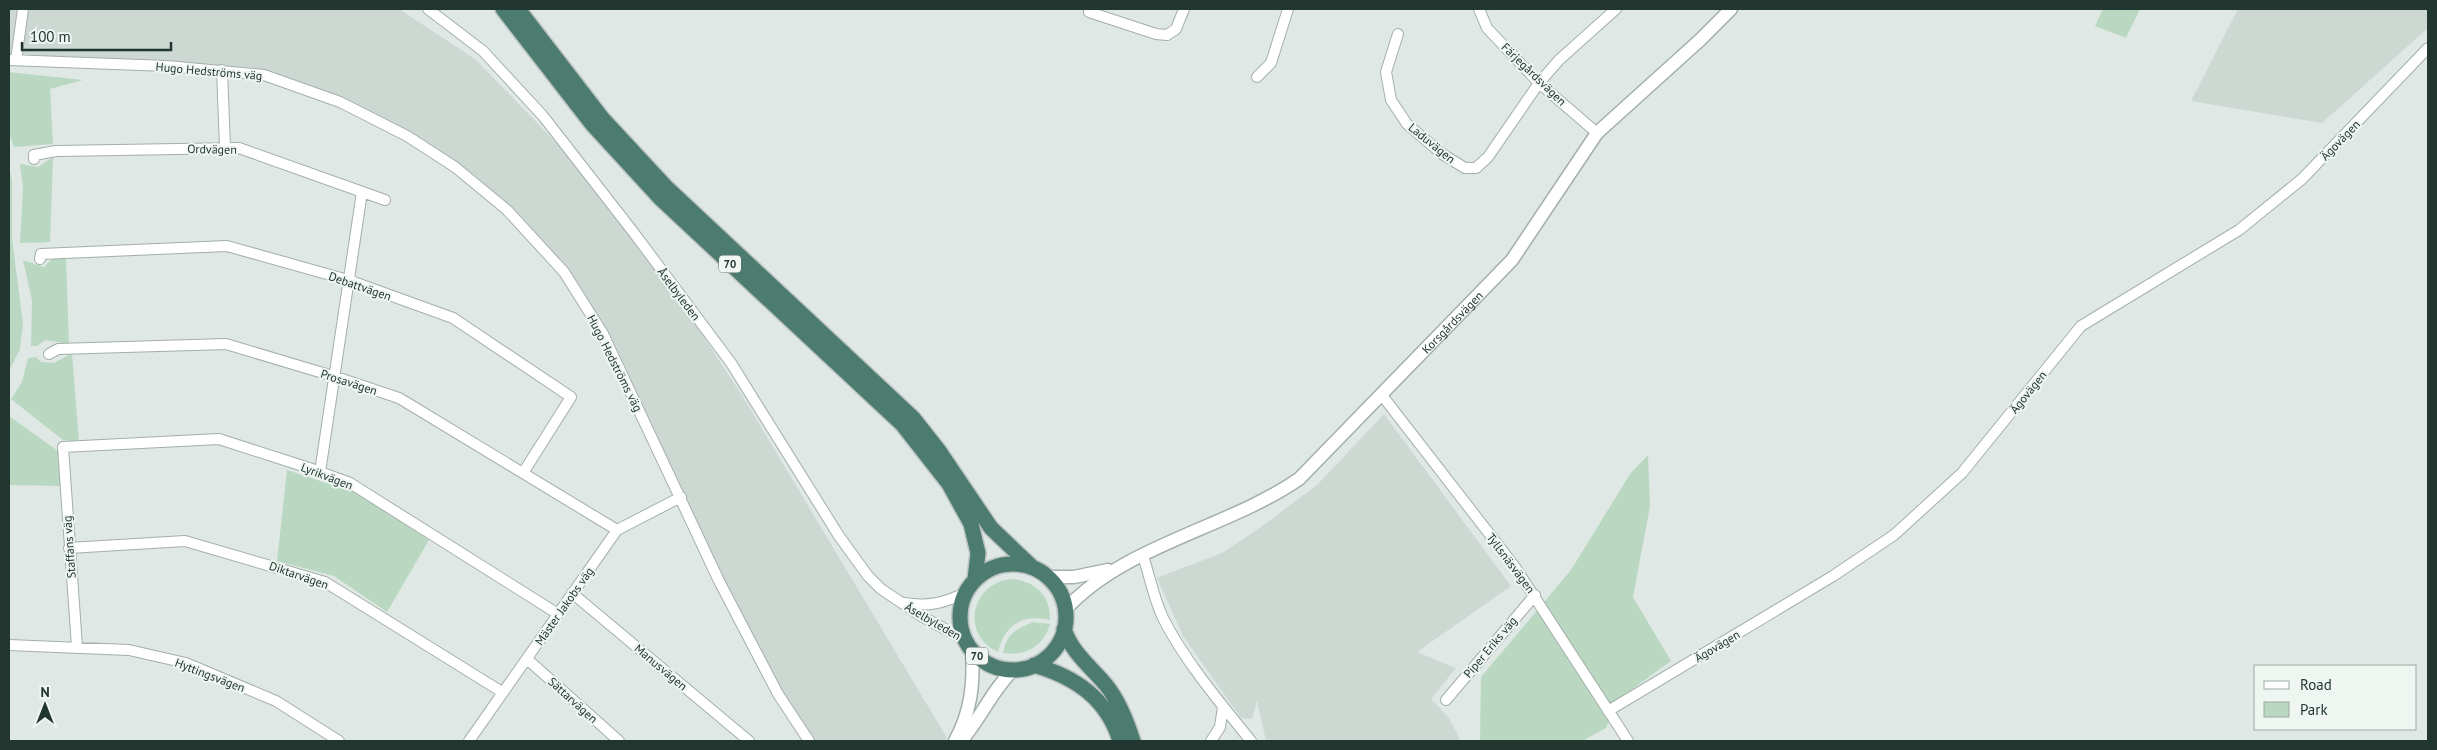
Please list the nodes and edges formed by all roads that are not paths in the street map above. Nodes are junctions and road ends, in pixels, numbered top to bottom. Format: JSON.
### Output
{"nodes":[{"id":1,"x":23,"y":9,"type":"edge"},
{"id":2,"x":428,"y":9,"type":"edge"},
{"id":3,"x":503,"y":9,"type":"edge"},
{"id":4,"x":518,"y":9,"type":"edge"},
{"id":5,"x":1184,"y":9,"type":"edge"},
{"id":6,"x":1288,"y":9,"type":"edge"},
{"id":7,"x":1480,"y":9,"type":"edge"},
{"id":8,"x":1616,"y":9,"type":"edge"},
{"id":9,"x":1731,"y":9,"type":"edge"},
{"id":10,"x":1089,"y":12,"type":"dead end"},
{"id":11,"x":1398,"y":34,"type":"dead end"},
{"id":12,"x":2428,"y":48,"type":"edge"},
{"id":13,"x":13,"y":60,"type":"edge"},
{"id":14,"x":222,"y":70,"type":"junction"},
{"id":15,"x":1257,"y":77,"type":"dead end"},
{"id":16,"x":1539,"y":83,"type":"junction"},
{"id":17,"x":1597,"y":133,"type":"junction"},
{"id":18,"x":225,"y":148,"type":"junction"},
{"id":19,"x":34,"y":159,"type":"dead end"},
{"id":20,"x":362,"y":192,"type":"junction"},
{"id":21,"x":385,"y":200,"type":"dead end"},
{"id":22,"x":40,"y":259,"type":"dead end"},
{"id":23,"x":348,"y":280,"type":"junction"},
{"id":24,"x":49,"y":354,"type":"dead end"},
{"id":25,"x":333,"y":376,"type":"junction"},
{"id":26,"x":1381,"y":394,"type":"junction"},
{"id":27,"x":63,"y":447,"type":"joint"},
{"id":28,"x":320,"y":472,"type":"junction"},
{"id":29,"x":523,"y":473,"type":"junction"},
{"id":30,"x":681,"y":497,"type":"junction"},
{"id":31,"x":617,"y":530,"type":"junction"},
{"id":32,"x":69,"y":548,"type":"junction"},
{"id":33,"x":1142,"y":556,"type":"junction"},
{"id":34,"x":1033,"y":568,"type":"junction"},
{"id":35,"x":1118,"y":568,"type":"junction"},
{"id":36,"x":1048,"y":577,"type":"junction"},
{"id":37,"x":976,"y":579,"type":"junction"},
{"id":38,"x":572,"y":593,"type":"junction"},
{"id":39,"x":965,"y":593,"type":"junction"},
{"id":40,"x":1535,"y":595,"type":"junction"},
{"id":41,"x":900,"y":602,"type":"junction"},
{"id":42,"x":1065,"y":610,"type":"junction"},
{"id":43,"x":558,"y":614,"type":"junction"},
{"id":44,"x":1064,"y":629,"type":"junction"},
{"id":45,"x":9,"y":645,"type":"edge"},
{"id":46,"x":969,"y":645,"type":"junction"},
{"id":47,"x":77,"y":647,"type":"junction"},
{"id":48,"x":527,"y":659,"type":"junction"},
{"id":49,"x":1034,"y":665,"type":"junction"},
{"id":50,"x":1014,"y":670,"type":"junction"},
{"id":51,"x":502,"y":692,"type":"junction"},
{"id":52,"x":1446,"y":700,"type":"dead end"},
{"id":53,"x":1223,"y":707,"type":"junction"},
{"id":54,"x":1608,"y":711,"type":"junction"},
{"id":55,"x":473,"y":740,"type":"edge"},
{"id":56,"x":339,"y":741,"type":"edge"},
{"id":57,"x":619,"y":741,"type":"edge"},
{"id":58,"x":749,"y":741,"type":"edge"},
{"id":59,"x":809,"y":741,"type":"edge"},
{"id":60,"x":955,"y":741,"type":"edge"},
{"id":61,"x":961,"y":741,"type":"edge"},
{"id":62,"x":1120,"y":741,"type":"edge"},
{"id":63,"x":1133,"y":741,"type":"edge"},
{"id":64,"x":1211,"y":741,"type":"edge"},
{"id":65,"x":1251,"y":741,"type":"edge"},
{"id":66,"x":1628,"y":741,"type":"edge"}],
"edges":[{"from":1,"to":13,"type":"street"},
{"from":2,"to":41,"type":"street","name":"Åselbyleden"},
{"from":3,"to":37,"type":"highway","number":"70"},
{"from":4,"to":34,"type":"highway","number":"70"},
{"from":5,"to":10,"type":"street"},
{"from":6,"to":15,"type":"street"},
{"from":7,"to":16,"type":"street","name":"Färjegårdsvägen"},
{"from":8,"to":16,"type":"street","name":"Laduvägen"},
{"from":9,"to":17,"type":"street","name":"Korsgårdsvägen"},
{"from":11,"to":16,"type":"street","name":"Laduvägen"},
{"from":12,"to":54,"type":"street","name":"Ägovägen"},
{"from":13,"to":14,"type":"street","name":"Hugo Hedströms väg"},
{"from":14,"to":18,"type":"street"},
{"from":14,"to":30,"type":"street","name":"Hugo Hedströms väg"},
{"from":16,"to":17,"type":"street","name":"Färjegårdsvägen"},
{"from":17,"to":26,"type":"street","name":"Korsgårdsvägen"},
{"from":18,"to":19,"type":"street","name":"Ordvägen"},
{"from":18,"to":20,"type":"street","name":"Ordvägen"},
{"from":20,"to":21,"type":"street","name":"Ordvägen"},
{"from":20,"to":23,"type":"street"},
{"from":22,"to":23,"type":"street","name":"Debattvägen"},
{"from":23,"to":25,"type":"street"},
{"from":23,"to":29,"type":"street","name":"Debattvägen"},
{"from":24,"to":25,"type":"street","name":"Prosavägen"},
{"from":25,"to":28,"type":"street"},
{"from":25,"to":29,"type":"street","name":"Prosavägen"},
{"from":26,"to":33,"type":"street","name":"Korsgårdsvägen"},
{"from":26,"to":40,"type":"street","name":"Tyllsnäsvägen"},
{"from":27,"to":28,"type":"street","name":"Lyrikvägen"},
{"from":27,"to":32,"type":"street","name":"Staffans väg"},
{"from":28,"to":43,"type":"street","name":"Lyrikvägen"},
{"from":29,"to":31,"type":"street","name":"Prosavägen"},
{"from":30,"to":31,"type":"street","name":"Mäster Jakobs väg"},
{"from":30,"to":59,"type":"street","name":"Hugo Hedströms väg"},
{"from":31,"to":38,"type":"street","name":"Mäster Jakobs väg"},
{"from":32,"to":47,"type":"street","name":"Staffans väg"},
{"from":32,"to":51,"type":"street","name":"Diktarvägen"},
{"from":33,"to":35,"type":"street","name":"Korsgårdsvägen"},
{"from":33,"to":53,"type":"street"},
{"from":34,"to":36,"type":"highway","number":"70"},
{"from":34,"to":37,"type":"highway","number":"70"},
{"from":35,"to":36,"type":"street","name":"Korsgårdsvägen"},
{"from":35,"to":42,"type":"street","name":"Korsgårdsvägen"},
{"from":36,"to":42,"type":"highway","number":"70"},
{"from":37,"to":39,"type":"highway","number":"70"},
{"from":38,"to":43,"type":"street","name":"Mäster Jakobs väg"},
{"from":38,"to":58,"type":"street","name":"Manusvägen"},
{"from":39,"to":41,"type":"street","name":"Åselbyleden"},
{"from":39,"to":46,"type":"highway","number":"70"},
{"from":40,"to":52,"type":"street","name":"Piper Eriks väg"},
{"from":40,"to":54,"type":"street","name":"Tyllsnäsvägen"},
{"from":41,"to":46,"type":"street","name":"Åselbyleden"},
{"from":42,"to":44,"type":"highway","number":"70"},
{"from":43,"to":48,"type":"street","name":"Mäster Jakobs väg"},
{"from":44,"to":49,"type":"highway","number":"70"},
{"from":44,"to":63,"type":"highway","number":"70"},
{"from":45,"to":47,"type":"street","name":"Hyttingsvägen"},
{"from":46,"to":50,"type":"highway","number":"70"},
{"from":46,"to":60,"type":"street"},
{"from":47,"to":56,"type":"street","name":"Hyttingsvägen"},
{"from":48,"to":51,"type":"street","name":"Mäster Jakobs väg"},
{"from":48,"to":57,"type":"street","name":"Sättarvägen"},
{"from":49,"to":50,"type":"highway","number":"70"},
{"from":49,"to":62,"type":"highway"},
{"from":50,"to":61,"type":"street"},
{"from":51,"to":55,"type":"street","name":"Mäster Jakobs väg"},
{"from":53,"to":64,"type":"street"},
{"from":53,"to":65,"type":"street"},
{"from":54,"to":66,"type":"street","name":"Tyllsnäsvägen"}]}
